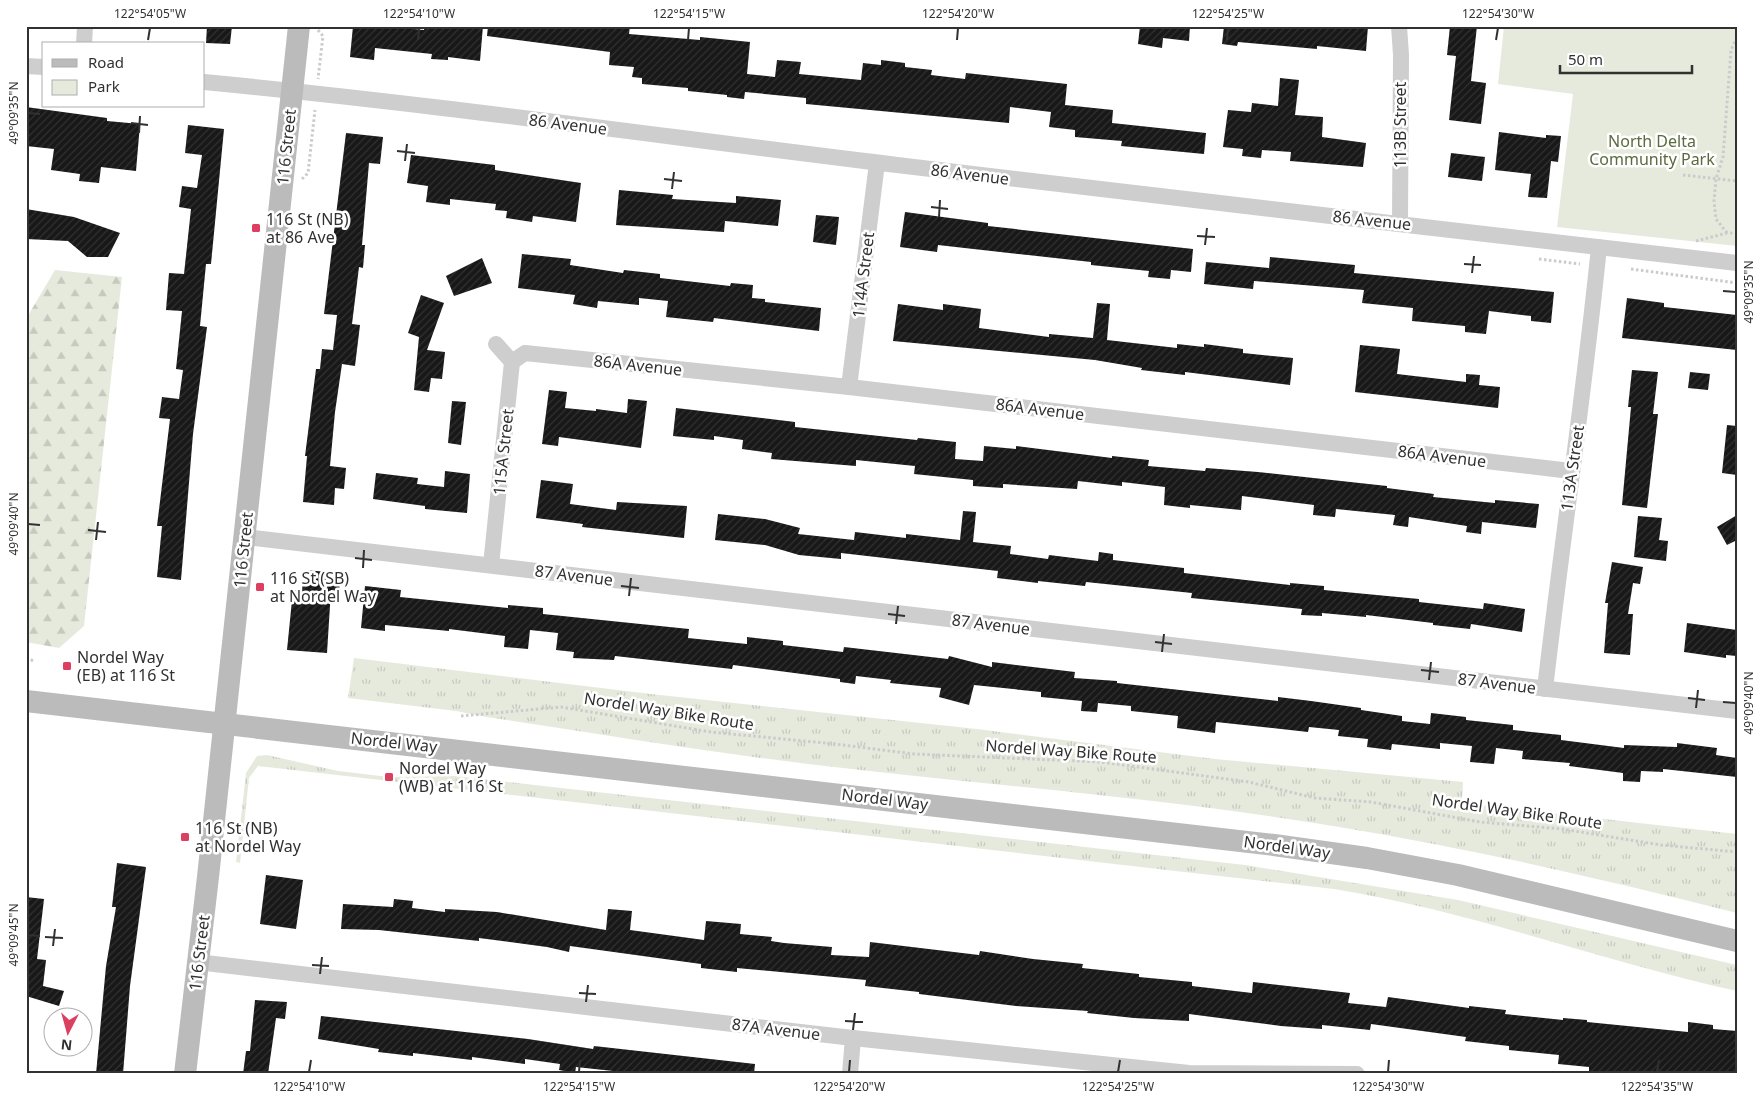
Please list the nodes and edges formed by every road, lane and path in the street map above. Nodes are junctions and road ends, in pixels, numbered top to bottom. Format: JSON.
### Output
{"nodes":[{"id":1,"x":85,"y":26,"type":"edge"},
{"id":2,"x":299,"y":26,"type":"edge"},
{"id":3,"x":315,"y":26,"type":"edge"},
{"id":4,"x":1398,"y":26,"type":"edge"},
{"id":5,"x":1737,"y":37,"type":"edge"},
{"id":6,"x":84,"y":42,"type":"edge"},
{"id":7,"x":26,"y":66,"type":"edge"},
{"id":8,"x":42,"y":68,"type":"edge"},
{"id":9,"x":318,"y":77,"type":"dead end"},
{"id":10,"x":205,"y":82,"type":"edge"},
{"id":11,"x":292,"y":90,"type":"junction"},
{"id":12,"x":877,"y":163,"type":"junction"},
{"id":13,"x":1683,"y":175,"type":"dead end"},
{"id":14,"x":1716,"y":179,"type":"junction"},
{"id":15,"x":1737,"y":182,"type":"edge"},
{"id":16,"x":1400,"y":223,"type":"junction"},
{"id":17,"x":1727,"y":233,"type":"dead end"},
{"id":18,"x":1599,"y":247,"type":"junction"},
{"id":19,"x":1737,"y":263,"type":"edge"},
{"id":20,"x":1628,"y":269,"type":"dead end"},
{"id":21,"x":1737,"y":283,"type":"edge"},
{"id":22,"x":496,"y":344,"type":"dead end"},
{"id":23,"x":512,"y":362,"type":"junction"},
{"id":24,"x":849,"y":387,"type":"junction"},
{"id":25,"x":1570,"y":471,"type":"junction"},
{"id":26,"x":245,"y":537,"type":"junction"},
{"id":27,"x":491,"y":566,"type":"junction"},
{"id":28,"x":26,"y":658,"type":"edge"},
{"id":29,"x":34,"y":661,"type":"dead end"},
{"id":30,"x":1545,"y":689,"type":"junction"},
{"id":31,"x":26,"y":701,"type":"edge"},
{"id":32,"x":1737,"y":711,"type":"edge"},
{"id":33,"x":460,"y":716,"type":"dead end"},
{"id":34,"x":224,"y":722,"type":"junction"},
{"id":35,"x":1737,"y":852,"type":"edge"},
{"id":36,"x":1737,"y":941,"type":"edge"},
{"id":37,"x":197,"y":962,"type":"junction"},
{"id":38,"x":854,"y":1038,"type":"junction"},
{"id":39,"x":185,"y":1074,"type":"edge"},
{"id":40,"x":850,"y":1074,"type":"edge"},
{"id":41,"x":1356,"y":1074,"type":"edge"}],
"edges":[{"from":1,"to":6,"type":"street"},
{"from":2,"to":11,"type":"main road","name":"116 Street"},
{"from":3,"to":9,"type":"path"},
{"from":4,"to":16,"type":"street","name":"113B Street"},
{"from":5,"to":14,"type":"path"},
{"from":7,"to":8,"type":"street"},
{"from":10,"to":11,"type":"street","name":"86 Avenue"},
{"from":11,"to":12,"type":"street","name":"86 Avenue"},
{"from":11,"to":26,"type":"main road","name":"116 Street"},
{"from":12,"to":16,"type":"street","name":"86 Avenue"},
{"from":12,"to":24,"type":"street","name":"114A Street"},
{"from":13,"to":14,"type":"path"},
{"from":14,"to":15,"type":"path"},
{"from":14,"to":17,"type":"path"},
{"from":16,"to":18,"type":"street","name":"86 Avenue"},
{"from":18,"to":19,"type":"street","name":"86 Avenue"},
{"from":18,"to":25,"type":"street","name":"113A Street"},
{"from":20,"to":21,"type":"path"},
{"from":22,"to":23,"type":"street"},
{"from":23,"to":24,"type":"street","name":"86A Avenue"},
{"from":23,"to":27,"type":"street","name":"115A Street"},
{"from":24,"to":25,"type":"street","name":"86A Avenue"},
{"from":25,"to":30,"type":"street","name":"113A Street"},
{"from":26,"to":27,"type":"street","name":"87 Avenue"},
{"from":26,"to":34,"type":"main road","name":"116 Street"},
{"from":27,"to":30,"type":"street","name":"87 Avenue"},
{"from":28,"to":29,"type":"path"},
{"from":30,"to":32,"type":"street","name":"87 Avenue"},
{"from":31,"to":34,"type":"main road","name":"Nordel Way"},
{"from":33,"to":35,"type":"path","name":"Nordel Way Bike Route"},
{"from":34,"to":36,"type":"main road","name":"Nordel Way"},
{"from":34,"to":37,"type":"main road","name":"116 Street"},
{"from":37,"to":38,"type":"street","name":"87A Avenue"},
{"from":37,"to":39,"type":"main road","name":"116 Street"},
{"from":38,"to":40,"type":"street"},
{"from":38,"to":41,"type":"street","name":"87A Avenue"}]}
